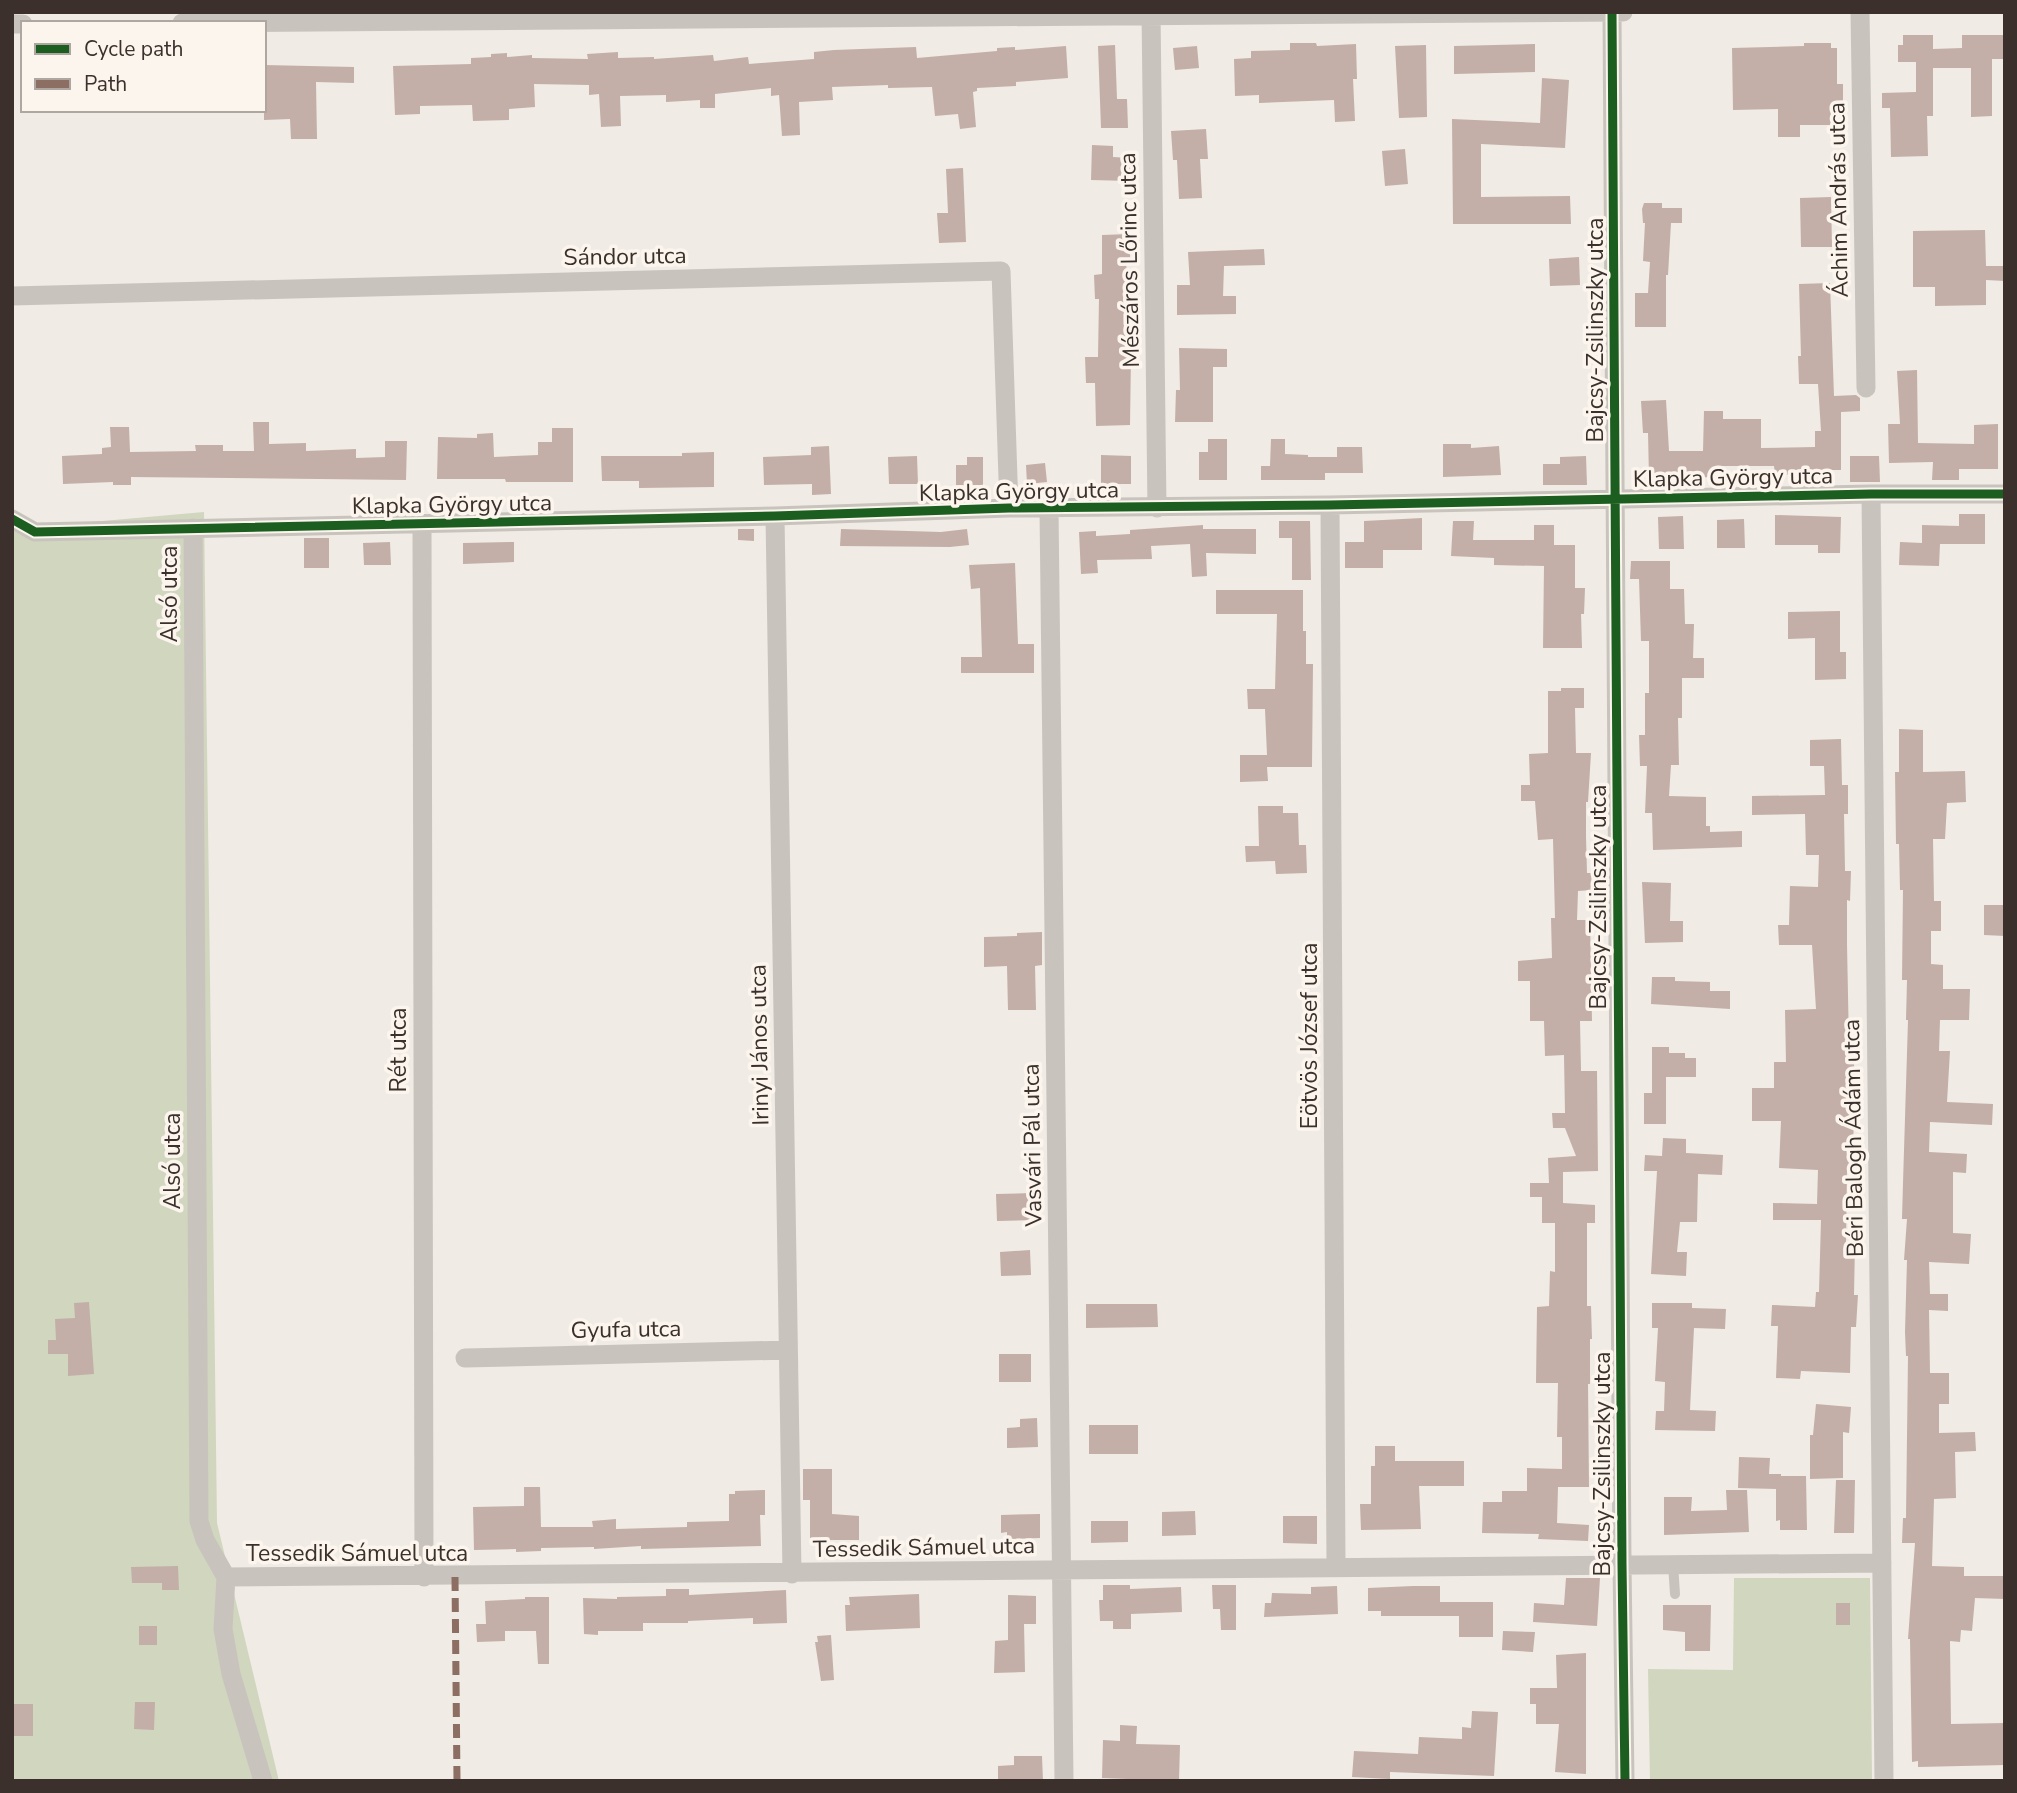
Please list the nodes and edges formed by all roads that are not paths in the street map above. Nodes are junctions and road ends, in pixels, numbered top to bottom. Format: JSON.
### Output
{"nodes":[{"id":1,"x":1612,"y":12,"type":"edge"},
{"id":2,"x":1624,"y":12,"type":"edge"},
{"id":3,"x":1860,"y":12,"type":"edge"},
{"id":4,"x":1353,"y":13,"type":"edge"},
{"id":5,"x":1151,"y":14,"type":"edge"},
{"id":6,"x":266,"y":22,"type":"edge"},
{"id":7,"x":12,"y":296,"type":"edge"},
{"id":8,"x":1866,"y":388,"type":"dead end"},
{"id":9,"x":1871,"y":494,"type":"junction"},
{"id":10,"x":2005,"y":494,"type":"edge"},
{"id":11,"x":1615,"y":498,"type":"junction"},
{"id":12,"x":1330,"y":505,"type":"junction"},
{"id":13,"x":1009,"y":508,"type":"junction"},
{"id":14,"x":1157,"y":508,"type":"junction"},
{"id":15,"x":1049,"y":509,"type":"junction"},
{"id":16,"x":775,"y":516,"type":"junction"},
{"id":17,"x":12,"y":519,"type":"edge"},
{"id":18,"x":422,"y":523,"type":"junction"},
{"id":19,"x":193,"y":528,"type":"junction"},
{"id":20,"x":788,"y":1350,"type":"junction"},
{"id":21,"x":465,"y":1358,"type":"dead end"},
{"id":22,"x":1882,"y":1563,"type":"junction"},
{"id":23,"x":1622,"y":1564,"type":"junction"},
{"id":24,"x":1673,"y":1564,"type":"junction"},
{"id":25,"x":1336,"y":1567,"type":"junction"},
{"id":26,"x":1062,"y":1570,"type":"junction"},
{"id":27,"x":792,"y":1574,"type":"junction"},
{"id":28,"x":226,"y":1577,"type":"junction"},
{"id":29,"x":424,"y":1577,"type":"junction"},
{"id":30,"x":1675,"y":1594,"type":"dead end"},
{"id":31,"x":263,"y":1781,"type":"edge"},
{"id":32,"x":1064,"y":1781,"type":"edge"},
{"id":33,"x":1625,"y":1781,"type":"edge"},
{"id":34,"x":1884,"y":1781,"type":"edge"}],
"edges":[{"from":1,"to":2,"type":"street"},
{"from":1,"to":4,"type":"street"},
{"from":1,"to":11,"type":"street","name":"Bajcsy-Zsilinszky utca"},
{"from":3,"to":8,"type":"street","name":"Áchim András utca"},
{"from":4,"to":5,"type":"street"},
{"from":5,"to":6,"type":"street"},
{"from":5,"to":14,"type":"street","name":"Mészáros Lőrinc utca"},
{"from":7,"to":13,"type":"street","name":"Sándor utca"},
{"from":9,"to":10,"type":"street","name":"Klapka György utca"},
{"from":9,"to":11,"type":"street","name":"Klapka György utca"},
{"from":9,"to":22,"type":"street","name":"Béri Balogh Ádám utca"},
{"from":11,"to":12,"type":"street","name":"Klapka György utca"},
{"from":11,"to":23,"type":"street","name":"Bajcsy-Zsilinszky utca"},
{"from":12,"to":14,"type":"street","name":"Klapka György utca"},
{"from":12,"to":25,"type":"street","name":"Eötvös József utca"},
{"from":13,"to":15,"type":"street","name":"Klapka György utca"},
{"from":13,"to":16,"type":"street","name":"Klapka György utca"},
{"from":14,"to":15,"type":"street","name":"Klapka György utca"},
{"from":15,"to":26,"type":"street","name":"Vasvári Pál utca"},
{"from":16,"to":18,"type":"street","name":"Klapka György utca"},
{"from":16,"to":20,"type":"street","name":"Irinyi János utca"},
{"from":17,"to":19,"type":"street","name":"Klapka György utca"},
{"from":18,"to":19,"type":"street","name":"Klapka György utca"},
{"from":18,"to":29,"type":"street","name":"Rét utca"},
{"from":19,"to":28,"type":"street","name":"Alsó utca"},
{"from":20,"to":21,"type":"street","name":"Gyufa utca"},
{"from":20,"to":27,"type":"street","name":"Irinyi János utca"},
{"from":22,"to":24,"type":"street","name":"Tessedik Sámuel utca"},
{"from":22,"to":34,"type":"street","name":"Béri Balogh Ádám utca"},
{"from":23,"to":24,"type":"street","name":"Tessedik Sámuel utca"},
{"from":23,"to":25,"type":"street","name":"Tessedik Sámuel utca"},
{"from":23,"to":33,"type":"street","name":"Bajcsy-Zsilinszky utca"},
{"from":24,"to":30,"type":"lane"},
{"from":25,"to":26,"type":"street","name":"Tessedik Sámuel utca"},
{"from":26,"to":27,"type":"street","name":"Tessedik Sámuel utca"},
{"from":26,"to":32,"type":"street","name":"Vasvári Pál utca"},
{"from":27,"to":29,"type":"street","name":"Tessedik Sámuel utca"},
{"from":28,"to":29,"type":"street","name":"Tessedik Sámuel utca"},
{"from":28,"to":31,"type":"street"}]}
